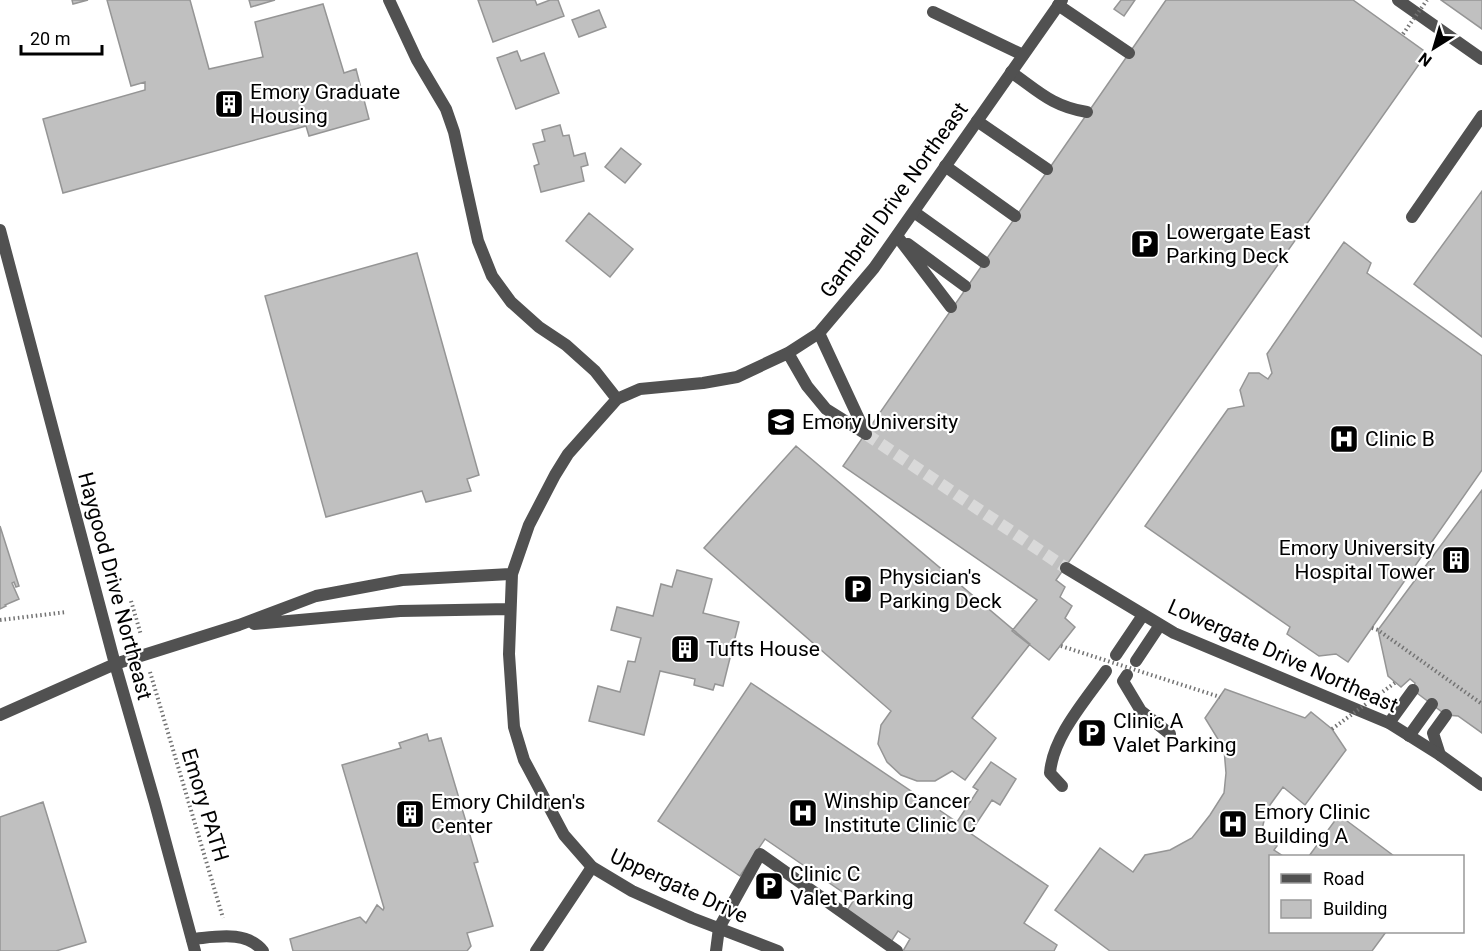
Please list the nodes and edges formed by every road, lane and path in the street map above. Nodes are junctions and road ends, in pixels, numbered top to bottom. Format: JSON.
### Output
{"nodes":[{"id":1,"x":389,"y":0,"type":"edge"},
{"id":2,"x":1398,"y":0,"type":"edge"},
{"id":3,"x":1426,"y":0,"type":"edge"},
{"id":4,"x":1060,"y":3,"type":"edge"},
{"id":5,"x":933,"y":12,"type":"dead end"},
{"id":6,"x":1403,"y":34,"type":"dead end"},
{"id":7,"x":1129,"y":53,"type":"dead end"},
{"id":8,"x":1023,"y":55,"type":"junction"},
{"id":9,"x":1482,"y":59,"type":"edge"},
{"id":10,"x":1011,"y":72,"type":"junction"},
{"id":11,"x":1087,"y":112,"type":"dead end"},
{"id":12,"x":1482,"y":116,"type":"edge"},
{"id":13,"x":977,"y":121,"type":"junction"},
{"id":14,"x":945,"y":166,"type":"junction"},
{"id":15,"x":1047,"y":169,"type":"dead end"},
{"id":16,"x":914,"y":212,"type":"junction"},
{"id":17,"x":1016,"y":216,"type":"dead end"},
{"id":18,"x":1412,"y":217,"type":"dead end"},
{"id":19,"x":0,"y":231,"type":"edge"},
{"id":20,"x":897,"y":236,"type":"junction"},
{"id":21,"x":984,"y":262,"type":"dead end"},
{"id":22,"x":965,"y":286,"type":"dead end"},
{"id":23,"x":951,"y":307,"type":"dead end"},
{"id":24,"x":819,"y":333,"type":"junction"},
{"id":25,"x":788,"y":353,"type":"junction"},
{"id":26,"x":616,"y":399,"type":"junction"},
{"id":27,"x":1066,"y":568,"type":"tunnel mouth"},
{"id":28,"x":512,"y":574,"type":"junction"},
{"id":29,"x":510,"y":609,"type":"junction"},
{"id":30,"x":67,"y":612,"type":"dead end"},
{"id":31,"x":1143,"y":615,"type":"junction"},
{"id":32,"x":0,"y":620,"type":"edge"},
{"id":33,"x":1160,"y":624,"type":"junction"},
{"id":34,"x":240,"y":625,"type":"junction"},
{"id":35,"x":1371,"y":628,"type":"dead end"},
{"id":36,"x":1061,"y":646,"type":"dead end"},
{"id":37,"x":1116,"y":655,"type":"dead end"},
{"id":38,"x":1136,"y":661,"type":"dead end"},
{"id":39,"x":115,"y":664,"type":"junction"},
{"id":40,"x":1106,"y":670,"type":"dead end"},
{"id":41,"x":1127,"y":675,"type":"dead end"},
{"id":42,"x":1396,"y":682,"type":"dead end"},
{"id":43,"x":1413,"y":690,"type":"dead end"},
{"id":44,"x":1220,"y":697,"type":"dead end"},
{"id":45,"x":159,"y":703,"type":"dead end"},
{"id":46,"x":1432,"y":704,"type":"dead end"},
{"id":47,"x":1482,"y":704,"type":"edge"},
{"id":48,"x":0,"y":715,"type":"edge"},
{"id":49,"x":1446,"y":715,"type":"dead end"},
{"id":50,"x":1389,"y":723,"type":"junction"},
{"id":51,"x":1332,"y":729,"type":"dead end"},
{"id":52,"x":1170,"y":734,"type":"dead end"},
{"id":53,"x":1409,"y":736,"type":"junction"},
{"id":54,"x":1440,"y":755,"type":"junction"},
{"id":55,"x":1482,"y":784,"type":"edge"},
{"id":56,"x":1062,"y":786,"type":"dead end"},
{"id":57,"x":592,"y":867,"type":"junction"},
{"id":58,"x":222,"y":915,"type":"dead end"},
{"id":59,"x":719,"y":928,"type":"junction"},
{"id":60,"x":194,"y":945,"type":"edge"},
{"id":61,"x":263,"y":951,"type":"edge"},
{"id":62,"x":536,"y":951,"type":"edge"},
{"id":63,"x":716,"y":951,"type":"edge"},
{"id":64,"x":778,"y":951,"type":"edge"},
{"id":65,"x":897,"y":951,"type":"edge"}],
"edges":[{"from":1,"to":26,"type":"street"},
{"from":2,"to":9,"type":"street"},
{"from":3,"to":6,"type":"path","bridge":true},
{"from":4,"to":7,"type":"street"},
{"from":4,"to":8,"type":"street","name":"Gambrell Drive Northeast"},
{"from":5,"to":8,"type":"street"},
{"from":8,"to":10,"type":"street","name":"Gambrell Drive Northeast"},
{"from":10,"to":11,"type":"street"},
{"from":10,"to":13,"type":"street","name":"Gambrell Drive Northeast"},
{"from":12,"to":18,"type":"street"},
{"from":13,"to":14,"type":"street","name":"Gambrell Drive Northeast"},
{"from":13,"to":15,"type":"street"},
{"from":14,"to":16,"type":"street","name":"Gambrell Drive Northeast"},
{"from":14,"to":17,"type":"street"},
{"from":16,"to":20,"type":"street","name":"Gambrell Drive Northeast"},
{"from":16,"to":21,"type":"street"},
{"from":19,"to":39,"type":"street","name":"Haygood Drive Northeast"},
{"from":20,"to":22,"type":"street"},
{"from":20,"to":23,"type":"street"},
{"from":20,"to":24,"type":"street","name":"Gambrell Drive Northeast"},
{"from":24,"to":25,"type":"street","name":"Gambrell Drive Northeast"},
{"from":24,"to":25,"type":"street"},
{"from":25,"to":26,"type":"street","name":"Gambrell Drive Northeast"},
{"from":26,"to":28,"type":"street","name":"Uppergate Drive"},
{"from":27,"to":31,"type":"street","name":"Lowergate Drive Northeast"},
{"from":28,"to":29,"type":"street","name":"Uppergate Drive"},
{"from":28,"to":34,"type":"street"},
{"from":29,"to":34,"type":"street"},
{"from":29,"to":57,"type":"street","name":"Uppergate Drive"},
{"from":30,"to":32,"type":"path"},
{"from":31,"to":33,"type":"street","name":"Lowergate Drive Northeast"},
{"from":31,"to":37,"type":"street"},
{"from":33,"to":38,"type":"street"},
{"from":33,"to":50,"type":"street","name":"Lowergate Drive Northeast"},
{"from":34,"to":39,"type":"street"},
{"from":35,"to":47,"type":"path"},
{"from":36,"to":44,"type":"path","bridge":true},
{"from":39,"to":48,"type":"street"},
{"from":39,"to":60,"type":"street","name":"Haygood Drive Northeast"},
{"from":40,"to":56,"type":"street"},
{"from":41,"to":52,"type":"street"},
{"from":42,"to":51,"type":"path","bridge":true},
{"from":43,"to":50,"type":"street"},
{"from":45,"to":58,"type":"path","name":"Emory PATH"},
{"from":46,"to":53,"type":"street"},
{"from":49,"to":54,"type":"street"},
{"from":50,"to":53,"type":"street","name":"Lowergate Drive Northeast"},
{"from":53,"to":54,"type":"street","name":"Lowergate Drive Northeast"},
{"from":54,"to":55,"type":"street","name":"Lowergate Drive Northeast"},
{"from":57,"to":59,"type":"street","name":"Uppergate Drive"},
{"from":57,"to":62,"type":"street"},
{"from":59,"to":63,"type":"street"},
{"from":59,"to":64,"type":"street","name":"Uppergate Drive"},
{"from":59,"to":65,"type":"street"},
{"from":60,"to":61,"type":"street"}]}
